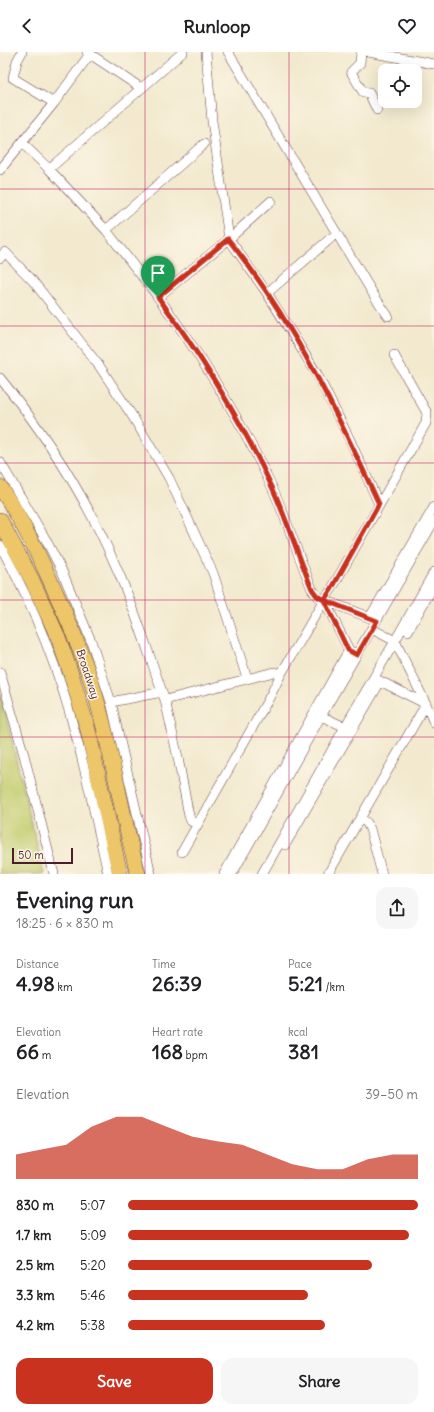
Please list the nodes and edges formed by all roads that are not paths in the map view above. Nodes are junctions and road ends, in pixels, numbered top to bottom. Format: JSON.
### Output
{"nodes":[{"id":1,"x":22,"y":52,"type":"edge"},
{"id":2,"x":183,"y":52,"type":"edge"},
{"id":3,"x":206,"y":52,"type":"edge"},
{"id":4,"x":228,"y":52,"type":"edge"},
{"id":5,"x":361,"y":52,"type":"edge"},
{"id":6,"x":368,"y":52,"type":"edge"},
{"id":7,"x":88,"y":53,"type":"edge"},
{"id":8,"x":390,"y":54,"type":"edge"},
{"id":9,"x":434,"y":64,"type":"edge"},
{"id":10,"x":141,"y":88,"type":"junction"},
{"id":11,"x":54,"y":103,"type":"junction"},
{"id":12,"x":378,"y":110,"type":"dead end"},
{"id":13,"x":22,"y":143,"type":"junction"},
{"id":14,"x":204,"y":144,"type":"dead end"},
{"id":15,"x":0,"y":170,"type":"edge"},
{"id":16,"x":49,"y":170,"type":"junction"},
{"id":17,"x":270,"y":201,"type":"dead end"},
{"id":18,"x":106,"y":230,"type":"junction"},
{"id":19,"x":332,"y":238,"type":"dead end"},
{"id":20,"x":228,"y":239,"type":"junction"},
{"id":21,"x":2,"y":253,"type":"edge"},
{"id":22,"x":267,"y":293,"type":"junction"},
{"id":23,"x":158,"y":297,"type":"junction"},
{"id":24,"x":388,"y":316,"type":"dead end"},
{"id":25,"x":394,"y":355,"type":"dead end"},
{"id":26,"x":0,"y":378,"type":"edge"},
{"id":27,"x":0,"y":462,"type":"edge"},
{"id":28,"x":0,"y":487,"type":"edge"},
{"id":29,"x":379,"y":504,"type":"junction"},
{"id":30,"x":434,"y":506,"type":"edge"},
{"id":31,"x":0,"y":520,"type":"edge"},
{"id":32,"x":434,"y":521,"type":"edge"},
{"id":33,"x":0,"y":545,"type":"edge"},
{"id":34,"x":50,"y":563,"type":"junction"},
{"id":35,"x":434,"y":572,"type":"edge"},
{"id":36,"x":23,"y":576,"type":"junction"},
{"id":37,"x":434,"y":585,"type":"edge"},
{"id":38,"x":324,"y":600,"type":"junction"},
{"id":39,"x":373,"y":622,"type":"junction"},
{"id":40,"x":401,"y":631,"type":"junction"},
{"id":41,"x":395,"y":641,"type":"junction"},
{"id":42,"x":348,"y":650,"type":"junction"},
{"id":43,"x":357,"y":655,"type":"junction"},
{"id":44,"x":0,"y":672,"type":"edge"},
{"id":45,"x":281,"y":674,"type":"junction"},
{"id":46,"x":247,"y":678,"type":"junction"},
{"id":47,"x":377,"y":680,"type":"junction"},
{"id":48,"x":163,"y":696,"type":"junction"},
{"id":49,"x":111,"y":702,"type":"junction"},
{"id":50,"x":426,"y":704,"type":"junction"},
{"id":51,"x":321,"y":716,"type":"junction"},
{"id":52,"x":434,"y":723,"type":"edge"},
{"id":53,"x":345,"y":727,"type":"junction"},
{"id":54,"x":361,"y":818,"type":"junction"},
{"id":55,"x":196,"y":825,"type":"junction"},
{"id":56,"x":137,"y":843,"type":"junction"},
{"id":57,"x":108,"y":847,"type":"junction"},
{"id":58,"x":182,"y":852,"type":"dead end"},
{"id":59,"x":54,"y":874,"type":"edge"},
{"id":60,"x":108,"y":874,"type":"edge"},
{"id":61,"x":120,"y":874,"type":"edge"},
{"id":62,"x":138,"y":874,"type":"edge"},
{"id":63,"x":150,"y":874,"type":"edge"},
{"id":64,"x":224,"y":874,"type":"edge"},
{"id":65,"x":232,"y":874,"type":"edge"},
{"id":66,"x":262,"y":874,"type":"edge"},
{"id":67,"x":268,"y":874,"type":"edge"},
{"id":68,"x":328,"y":874,"type":"edge"},
{"id":69,"x":382,"y":874,"type":"edge"}],
"edges":[{"from":1,"to":11,"type":"street"},
{"from":2,"to":10,"type":"street"},
{"from":3,"to":20,"type":"street"},
{"from":4,"to":24,"type":"street"},
{"from":5,"to":12,"type":"street"},
{"from":6,"to":8,"type":"street"},
{"from":7,"to":10,"type":"street"},
{"from":7,"to":11,"type":"street"},
{"from":8,"to":9,"type":"street"},
{"from":10,"to":16,"type":"street"},
{"from":11,"to":13,"type":"street"},
{"from":13,"to":15,"type":"street"},
{"from":13,"to":16,"type":"street"},
{"from":14,"to":18,"type":"street"},
{"from":16,"to":18,"type":"street"},
{"from":17,"to":20,"type":"street"},
{"from":18,"to":23,"type":"street"},
{"from":19,"to":22,"type":"street"},
{"from":20,"to":22,"type":"street"},
{"from":20,"to":23,"type":"street"},
{"from":21,"to":46,"type":"street"},
{"from":22,"to":29,"type":"street"},
{"from":23,"to":38,"type":"street"},
{"from":25,"to":29,"type":"street"},
{"from":26,"to":48,"type":"street"},
{"from":27,"to":34,"type":"street"},
{"from":28,"to":34,"type":"main road","name":"Broadway"},
{"from":29,"to":38,"type":"street"},
{"from":30,"to":39,"type":"street"},
{"from":31,"to":36,"type":"main road","name":"Broadway"},
{"from":32,"to":39,"type":"street"},
{"from":33,"to":36,"type":"street"},
{"from":34,"to":49,"type":"street"},
{"from":34,"to":56,"type":"main road","name":"Broadway"},
{"from":35,"to":40,"type":"street"},
{"from":36,"to":57,"type":"main road","name":"Broadway"},
{"from":37,"to":40,"type":"street"},
{"from":38,"to":39,"type":"street"},
{"from":38,"to":42,"type":"street"},
{"from":38,"to":45,"type":"street"},
{"from":39,"to":41,"type":"street"},
{"from":39,"to":43,"type":"street"},
{"from":40,"to":41,"type":"street"},
{"from":41,"to":47,"type":"street"},
{"from":41,"to":50,"type":"street"},
{"from":42,"to":43,"type":"street"},
{"from":42,"to":64,"type":"street"},
{"from":43,"to":51,"type":"street"},
{"from":44,"to":59,"type":"street"},
{"from":45,"to":46,"type":"street"},
{"from":45,"to":55,"type":"street"},
{"from":46,"to":48,"type":"street"},
{"from":47,"to":50,"type":"street"},
{"from":47,"to":53,"type":"street"},
{"from":47,"to":67,"type":"street"},
{"from":48,"to":49,"type":"street"},
{"from":48,"to":55,"type":"street"},
{"from":49,"to":56,"type":"street"},
{"from":50,"to":52,"type":"street"},
{"from":50,"to":54,"type":"street"},
{"from":51,"to":53,"type":"street"},
{"from":51,"to":65,"type":"street"},
{"from":53,"to":66,"type":"street"},
{"from":54,"to":68,"type":"street"},
{"from":54,"to":69,"type":"street"},
{"from":55,"to":58,"type":"street"},
{"from":56,"to":62,"type":"main road","name":"Broadway"},
{"from":56,"to":63,"type":"street"},
{"from":57,"to":60,"type":"street"},
{"from":57,"to":61,"type":"main road","name":"Broadway"}]}
